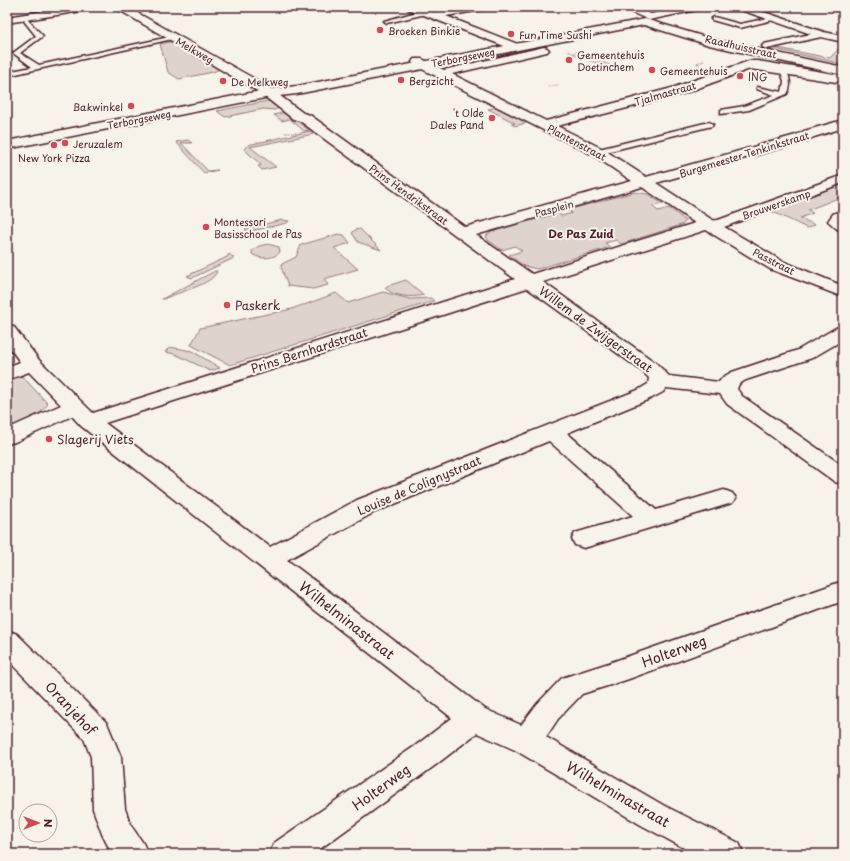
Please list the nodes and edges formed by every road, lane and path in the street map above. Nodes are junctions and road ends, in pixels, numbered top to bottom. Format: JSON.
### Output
{"nodes":[{"id":1,"x":88,"y":7,"type":"edge"},
{"id":2,"x":119,"y":7,"type":"edge"},
{"id":3,"x":482,"y":7,"type":"edge"},
{"id":4,"x":628,"y":7,"type":"edge"},
{"id":5,"x":697,"y":7,"type":"edge"},
{"id":6,"x":741,"y":7,"type":"edge"},
{"id":7,"x":421,"y":10,"type":"edge"},
{"id":8,"x":648,"y":19,"type":"junction"},
{"id":9,"x":714,"y":19,"type":"dead end"},
{"id":10,"x":774,"y":19,"type":"junction"},
{"id":11,"x":7,"y":20,"type":"edge"},
{"id":12,"x":27,"y":21,"type":"dead end"},
{"id":13,"x":379,"y":22,"type":"dead end"},
{"id":14,"x":821,"y":34,"type":"junction"},
{"id":15,"x":174,"y":38,"type":"junction"},
{"id":16,"x":843,"y":39,"type":"edge"},
{"id":17,"x":510,"y":44,"type":"junction"},
{"id":18,"x":767,"y":46,"type":"dead end"},
{"id":19,"x":544,"y":50,"type":"dead end"},
{"id":20,"x":566,"y":51,"type":"dead end"},
{"id":21,"x":581,"y":51,"type":"dead end"},
{"id":22,"x":573,"y":53,"type":"junction"},
{"id":23,"x":595,"y":57,"type":"dead end"},
{"id":24,"x":587,"y":59,"type":"junction"},
{"id":25,"x":704,"y":61,"type":"dead end"},
{"id":26,"x":421,"y":64,"type":"junction"},
{"id":27,"x":701,"y":67,"type":"dead end"},
{"id":28,"x":39,"y":68,"type":"junction"},
{"id":29,"x":617,"y":68,"type":"dead end"},
{"id":30,"x":783,"y":69,"type":"junction"},
{"id":31,"x":618,"y":71,"type":"dead end"},
{"id":32,"x":612,"y":72,"type":"dead end"},
{"id":33,"x":7,"y":74,"type":"edge"},
{"id":34,"x":439,"y":74,"type":"junction"},
{"id":35,"x":841,"y":74,"type":"edge"},
{"id":36,"x":559,"y":85,"type":"dead end"},
{"id":37,"x":548,"y":87,"type":"dead end"},
{"id":38,"x":759,"y":88,"type":"dead end"},
{"id":39,"x":270,"y":93,"type":"junction"},
{"id":40,"x":781,"y":95,"type":"junction"},
{"id":41,"x":288,"y":107,"type":"joint"},
{"id":42,"x":724,"y":112,"type":"dead end"},
{"id":43,"x":709,"y":124,"type":"dead end"},
{"id":44,"x":843,"y":124,"type":"edge"},
{"id":45,"x":546,"y":125,"type":"junction"},
{"id":46,"x":7,"y":145,"type":"edge"},
{"id":47,"x":598,"y":152,"type":"junction"},
{"id":48,"x":843,"y":179,"type":"edge"},
{"id":49,"x":645,"y":183,"type":"junction"},
{"id":50,"x":843,"y":215,"type":"edge"},
{"id":51,"x":708,"y":224,"type":"junction"},
{"id":52,"x":843,"y":226,"type":"edge"},
{"id":53,"x":463,"y":232,"type":"junction"},
{"id":54,"x":530,"y":280,"type":"junction"},
{"id":55,"x":843,"y":292,"type":"edge"},
{"id":56,"x":7,"y":331,"type":"edge"},
{"id":57,"x":843,"y":332,"type":"edge"},
{"id":58,"x":32,"y":364,"type":"junction"},
{"id":59,"x":7,"y":374,"type":"edge"},
{"id":60,"x":660,"y":381,"type":"junction"},
{"id":61,"x":727,"y":389,"type":"junction"},
{"id":62,"x":82,"y":414,"type":"junction"},
{"id":63,"x":551,"y":431,"type":"junction"},
{"id":64,"x":7,"y":437,"type":"edge"},
{"id":65,"x":843,"y":477,"type":"edge"},
{"id":66,"x":724,"y":498,"type":"dead end"},
{"id":67,"x":651,"y":519,"type":"junction"},
{"id":68,"x":584,"y":540,"type":"dead end"},
{"id":69,"x":269,"y":559,"type":"junction"},
{"id":70,"x":843,"y":591,"type":"edge"},
{"id":71,"x":7,"y":641,"type":"edge"},
{"id":72,"x":474,"y":718,"type":"junction"},
{"id":73,"x":526,"y":741,"type":"junction"},
{"id":74,"x":131,"y":854,"type":"edge"},
{"id":75,"x":286,"y":854,"type":"edge"},
{"id":76,"x":727,"y":854,"type":"edge"}],
"edges":[{"from":1,"to":11,"type":"street"},
{"from":2,"to":15,"type":"street","name":"Melkweg"},
{"from":3,"to":7,"type":"street"},
{"from":4,"to":8,"type":"street","name":"Raadhuisstraat"},
{"from":5,"to":8,"type":"street"},
{"from":6,"to":10,"type":"street"},
{"from":7,"to":13,"type":"lane"},
{"from":7,"to":17,"type":"street"},
{"from":8,"to":17,"type":"street","name":"Terborgseweg"},
{"from":8,"to":35,"type":"street","name":"Raadhuisstraat"},
{"from":9,"to":10,"type":"lane"},
{"from":10,"to":14,"type":"street"},
{"from":12,"to":28,"type":"lane"},
{"from":14,"to":16,"type":"street"},
{"from":14,"to":18,"type":"street"},
{"from":15,"to":28,"type":"lane"},
{"from":15,"to":39,"type":"street","name":"Melkweg"},
{"from":17,"to":26,"type":"street","name":"Terborgseweg"},
{"from":19,"to":34,"type":"street"},
{"from":20,"to":22,"type":"path"},
{"from":21,"to":22,"type":"path"},
{"from":22,"to":24,"type":"path"},
{"from":23,"to":24,"type":"path"},
{"from":24,"to":29,"type":"path"},
{"from":25,"to":27,"type":"path"},
{"from":26,"to":34,"type":"street","name":"Plantenstraat"},
{"from":26,"to":39,"type":"street","name":"Terborgseweg"},
{"from":28,"to":33,"type":"lane"},
{"from":30,"to":35,"type":"street","name":"Tjalmastraat"},
{"from":30,"to":40,"type":"lane"},
{"from":30,"to":45,"type":"street","name":"Tjalmastraat"},
{"from":31,"to":32,"type":"path"},
{"from":34,"to":45,"type":"street","name":"Plantenstraat"},
{"from":36,"to":37,"type":"path"},
{"from":38,"to":40,"type":"lane"},
{"from":39,"to":41,"type":"street","name":"Melkweg"},
{"from":39,"to":46,"type":"street","name":"Terborgseweg"},
{"from":40,"to":42,"type":"lane"},
{"from":41,"to":53,"type":"street","name":"Prins Hendrikstraat"},
{"from":43,"to":47,"type":"lane"},
{"from":44,"to":49,"type":"street","name":"Burgemeester Tenkinkstraat"},
{"from":45,"to":47,"type":"street","name":"Plantenstraat"},
{"from":47,"to":49,"type":"street","name":"Plantenstraat"},
{"from":48,"to":51,"type":"street","name":"Brouwerskamp"},
{"from":49,"to":51,"type":"street","name":"Plantenstraat"},
{"from":49,"to":53,"type":"street","name":"Pasplein"},
{"from":50,"to":52,"type":"street"},
{"from":51,"to":54,"type":"street"},
{"from":51,"to":55,"type":"street","name":"Passtraat"},
{"from":53,"to":54,"type":"street","name":"Prins Hendrikstraat"},
{"from":54,"to":60,"type":"street","name":"Willem de Zwijgerstraat"},
{"from":54,"to":62,"type":"street","name":"Prins Bernhardstraat"},
{"from":56,"to":58,"type":"street","name":"Wilhelminastraat"},
{"from":57,"to":61,"type":"street"},
{"from":58,"to":59,"type":"street"},
{"from":58,"to":62,"type":"street","name":"Wilhelminastraat"},
{"from":60,"to":61,"type":"street","name":"Willem de Zwijgerstraat"},
{"from":60,"to":63,"type":"street","name":"Louise de Colignystraat"},
{"from":61,"to":65,"type":"street"},
{"from":62,"to":64,"type":"street","name":"Prins Bernhardstraat"},
{"from":62,"to":69,"type":"street","name":"Wilhelminastraat"},
{"from":63,"to":67,"type":"street"},
{"from":63,"to":69,"type":"street","name":"Louise de Colignystraat"},
{"from":66,"to":67,"type":"street"},
{"from":67,"to":68,"type":"street"},
{"from":69,"to":72,"type":"street","name":"Wilhelminastraat"},
{"from":70,"to":73,"type":"street","name":"Holterweg"},
{"from":71,"to":74,"type":"street","name":"Oranjehof"},
{"from":72,"to":73,"type":"street","name":"Wilhelminastraat"},
{"from":72,"to":75,"type":"street","name":"Holterweg"},
{"from":73,"to":76,"type":"street","name":"Wilhelminastraat"}]}
